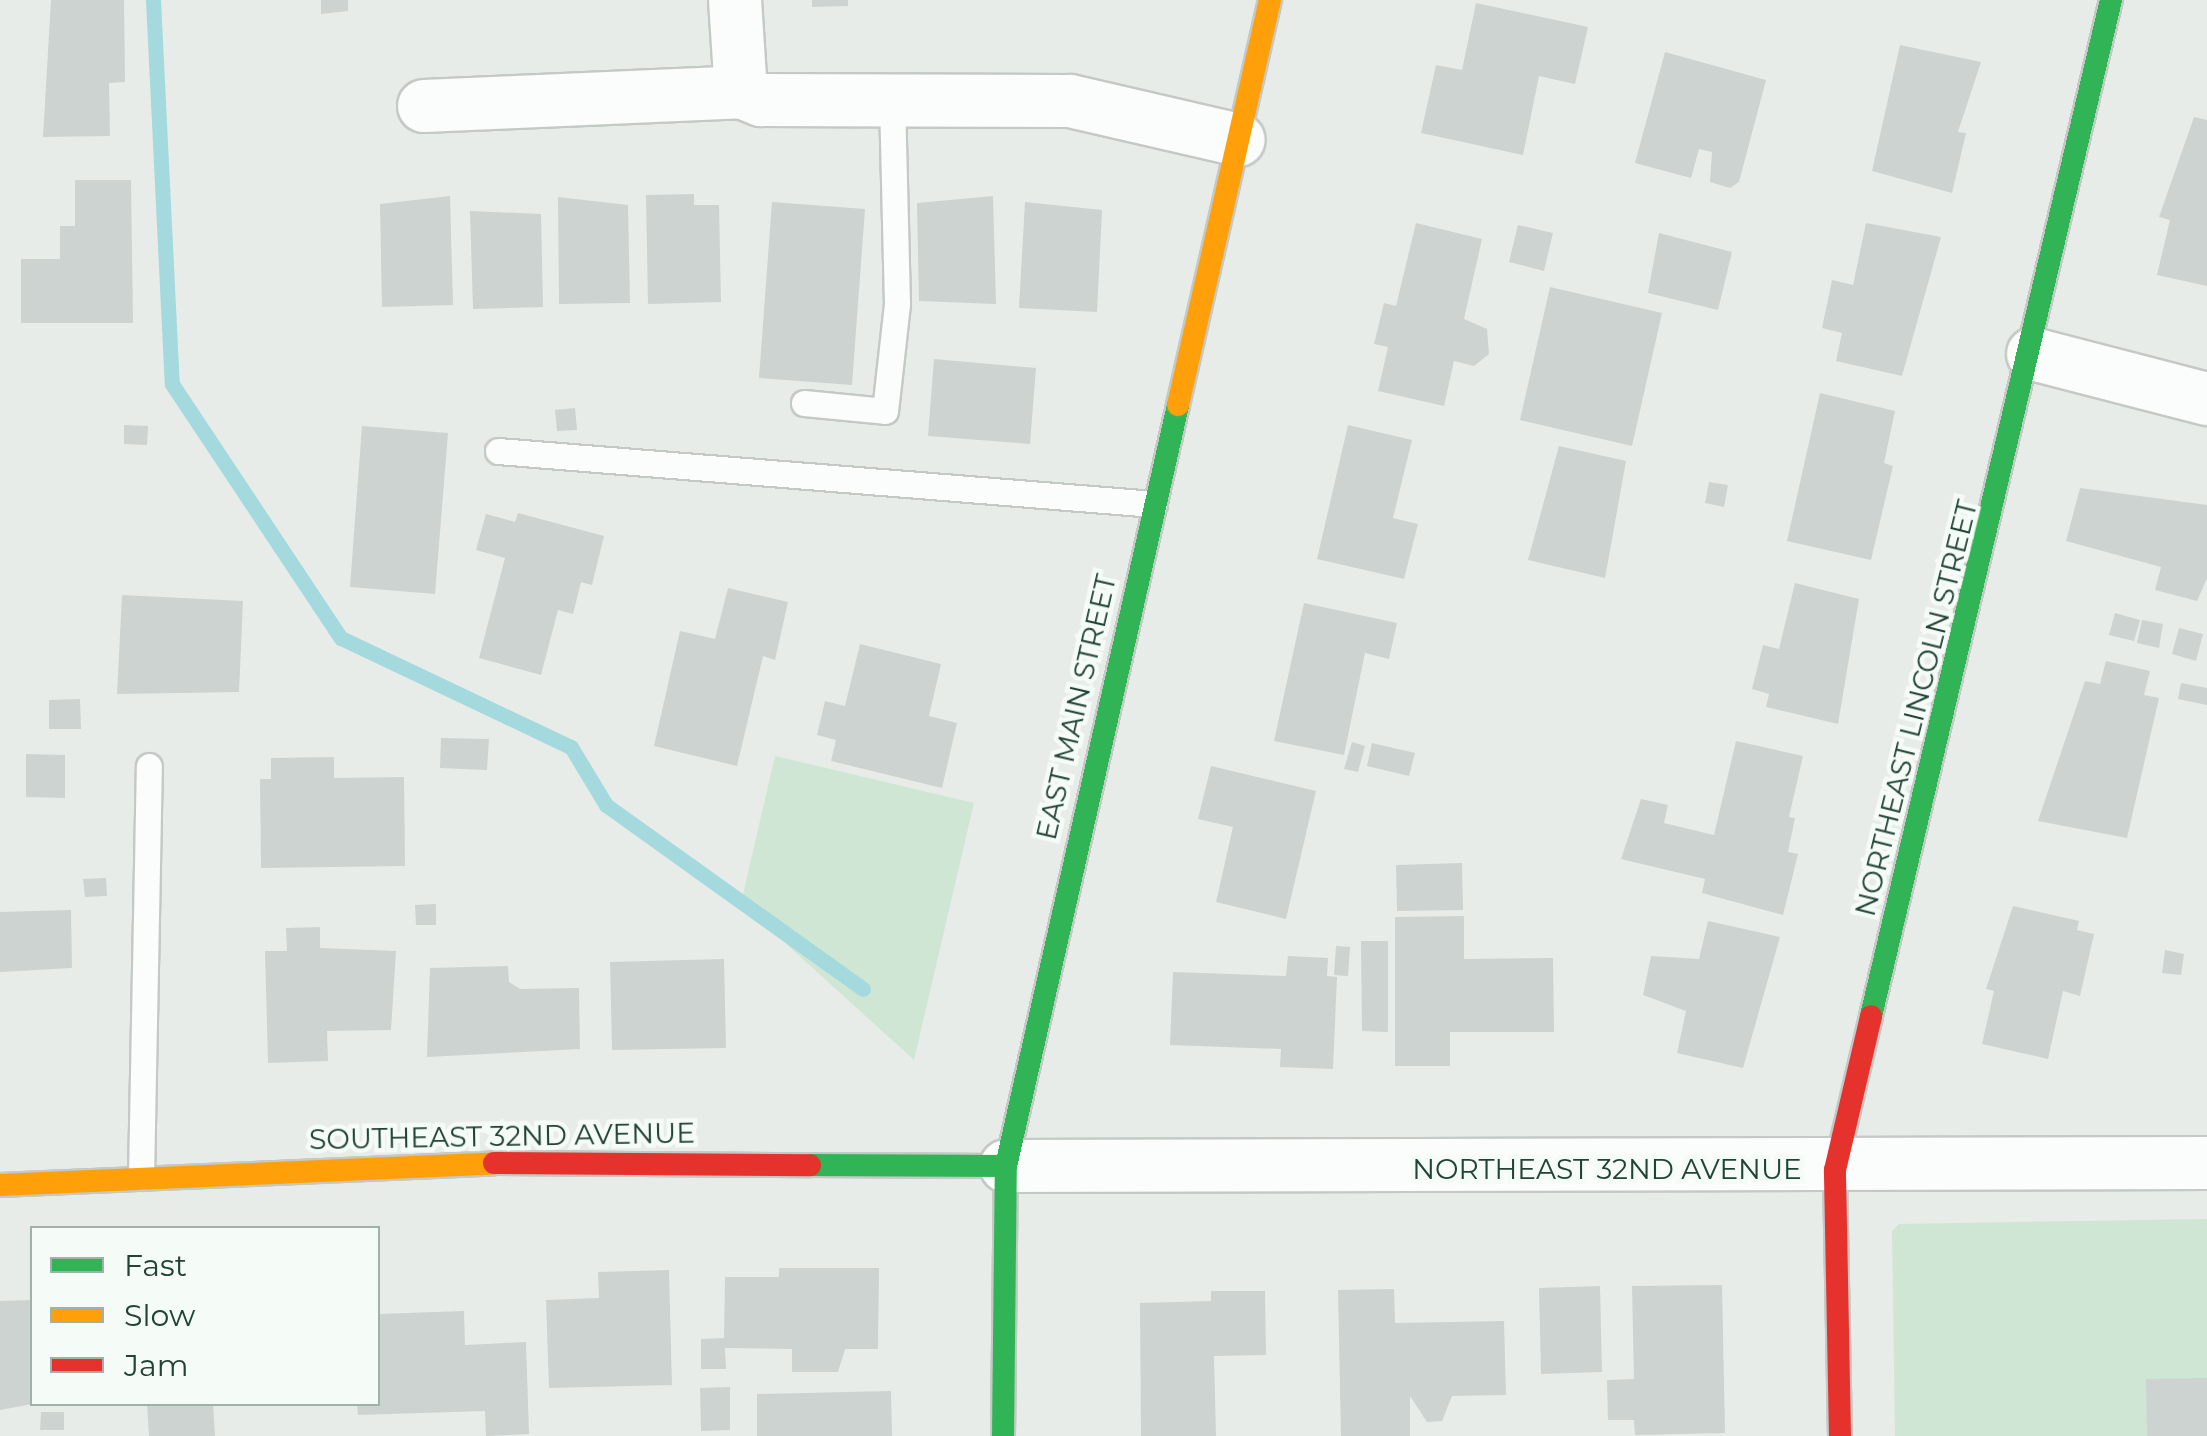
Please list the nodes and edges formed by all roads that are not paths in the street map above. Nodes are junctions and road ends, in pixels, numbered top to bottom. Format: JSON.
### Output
{"nodes":[{"id":1,"x":735,"y":0,"type":"edge"},
{"id":2,"x":1270,"y":0,"type":"edge"},
{"id":3,"x":2112,"y":0,"type":"edge"},
{"id":4,"x":741,"y":92,"type":"junction"},
{"id":5,"x":892,"y":99,"type":"junction"},
{"id":6,"x":424,"y":106,"type":"dead end"},
{"id":7,"x":1238,"y":140,"type":"junction"},
{"id":8,"x":2033,"y":354,"type":"junction"},
{"id":9,"x":2207,"y":399,"type":"edge"},
{"id":10,"x":804,"y":403,"type":"dead end"},
{"id":11,"x":498,"y":451,"type":"dead end"},
{"id":12,"x":1154,"y":504,"type":"junction"},
{"id":13,"x":150,"y":766,"type":"dead end"},
{"id":14,"x":2207,"y":1164,"type":"edge"},
{"id":15,"x":1006,"y":1166,"type":"junction"},
{"id":16,"x":1836,"y":1170,"type":"junction"},
{"id":17,"x":141,"y":1178,"type":"junction"},
{"id":18,"x":0,"y":1185,"type":"edge"},
{"id":19,"x":1002,"y":1436,"type":"edge"},
{"id":20,"x":1840,"y":1436,"type":"edge"}],
"edges":[{"from":1,"to":4,"type":"street"},
{"from":2,"to":7,"type":"main road","name":"EAST MAIN STREET"},
{"from":3,"to":8,"type":"main road","name":"NORTHEAST LINCOLN STREET"},
{"from":4,"to":5,"type":"street"},
{"from":4,"to":6,"type":"street"},
{"from":5,"to":7,"type":"street"},
{"from":5,"to":10,"type":"lane"},
{"from":7,"to":12,"type":"main road","name":"EAST MAIN STREET"},
{"from":8,"to":9,"type":"street"},
{"from":8,"to":16,"type":"main road","name":"NORTHEAST LINCOLN STREET"},
{"from":11,"to":12,"type":"lane"},
{"from":12,"to":15,"type":"main road","name":"EAST MAIN STREET"},
{"from":13,"to":17,"type":"lane"},
{"from":14,"to":16,"type":"street","name":"NORTHEAST 32ND AVENUE"},
{"from":15,"to":16,"type":"street","name":"NORTHEAST 32ND AVENUE"},
{"from":15,"to":17,"type":"main road","name":"SOUTHEAST 32ND AVENUE"},
{"from":15,"to":19,"type":"main road","name":"EAST MAIN STREET"},
{"from":16,"to":20,"type":"main road","name":"NORTHEAST LINCOLN STREET"},
{"from":17,"to":18,"type":"main road","name":"SOUTHEAST 32ND AVENUE"}]}
